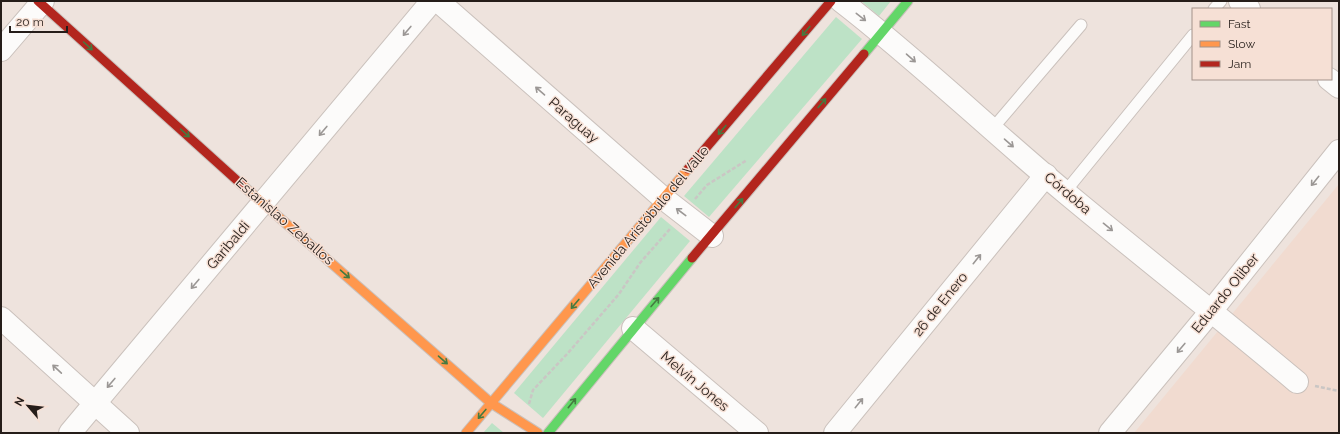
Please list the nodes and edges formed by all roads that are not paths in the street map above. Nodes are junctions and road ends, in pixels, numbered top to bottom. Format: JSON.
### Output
{"nodes":[{"id":1,"x":432,"y":1,"type":"edge"},
{"id":2,"x":438,"y":1,"type":"edge"},
{"id":3,"x":831,"y":1,"type":"edge"},
{"id":4,"x":841,"y":1,"type":"edge"},
{"id":5,"x":908,"y":1,"type":"edge"},
{"id":6,"x":1240,"y":1,"type":"edge"},
{"id":7,"x":41,"y":2,"type":"edge"},
{"id":8,"x":1248,"y":8,"type":"edge"},
{"id":9,"x":1081,"y":25,"type":"dead end"},
{"id":10,"x":882,"y":32,"type":"junction"},
{"id":11,"x":1192,"y":36,"type":"edge"},
{"id":12,"x":1,"y":50,"type":"edge"},
{"id":13,"x":1330,"y":80,"type":"edge"},
{"id":14,"x":1339,"y":88,"type":"edge"},
{"id":15,"x":993,"y":128,"type":"junction"},
{"id":16,"x":1339,"y":151,"type":"edge"},
{"id":17,"x":1046,"y":175,"type":"junction"},
{"id":18,"x":1065,"y":192,"type":"junction"},
{"id":19,"x":663,"y":198,"type":"junction"},
{"id":20,"x":263,"y":203,"type":"junction"},
{"id":21,"x":712,"y":236,"type":"junction"},
{"id":22,"x":1212,"y":310,"type":"junction"},
{"id":23,"x":1,"y":318,"type":"edge"},
{"id":24,"x":633,"y":328,"type":"junction"},
{"id":25,"x":1297,"y":382,"type":"dead end"},
{"id":26,"x":94,"y":403,"type":"junction"},
{"id":27,"x":491,"y":403,"type":"junction"},
{"id":28,"x":70,"y":433,"type":"edge"},
{"id":29,"x":128,"y":433,"type":"edge"},
{"id":30,"x":466,"y":433,"type":"edge"},
{"id":31,"x":538,"y":433,"type":"edge"},
{"id":32,"x":548,"y":433,"type":"edge"},
{"id":33,"x":757,"y":433,"type":"edge"},
{"id":34,"x":835,"y":433,"type":"edge"},
{"id":35,"x":1110,"y":433,"type":"edge"}],
"edges":[{"from":1,"to":20,"type":"street","name":"Garibaldi","one_way":true},
{"from":19,"to":2,"type":"street","name":"Paraguay","one_way":true},
{"from":3,"to":19,"type":"street","name":"Avenida Aristóbulo del Valle","one_way":true},
{"from":4,"to":10,"type":"street","name":"Córdoba","one_way":true},
{"from":5,"to":10,"type":"street"},
{"from":6,"to":8,"type":"street"},
{"from":7,"to":12,"type":"street"},
{"from":7,"to":20,"type":"street","name":"Estanislao Zeballos","one_way":true},
{"from":9,"to":15,"type":"lane"},
{"from":10,"to":15,"type":"street","name":"Córdoba","one_way":true},
{"from":21,"to":10,"type":"street","one_way":true},
{"from":11,"to":18,"type":"lane"},
{"from":13,"to":14,"type":"street"},
{"from":15,"to":17,"type":"street","name":"Córdoba","one_way":true},
{"from":16,"to":22,"type":"street","name":"Eduardo Oliber","one_way":true},
{"from":17,"to":18,"type":"street","name":"Córdoba"},
{"from":34,"to":17,"type":"street","name":"26 de Enero","one_way":true},
{"from":18,"to":22,"type":"street","name":"Córdoba","one_way":true},
{"from":21,"to":19,"type":"street","name":"Paraguay","one_way":true},
{"from":19,"to":27,"type":"street","name":"Avenida Aristóbulo del Valle","one_way":true},
{"from":20,"to":26,"type":"street","name":"Garibaldi","one_way":true},
{"from":20,"to":27,"type":"street","name":"Estanislao Zeballos","one_way":true},
{"from":24,"to":21,"type":"street","one_way":true},
{"from":22,"to":25,"type":"street","name":"Córdoba"},
{"from":22,"to":35,"type":"street","name":"Eduardo Oliber","one_way":true},
{"from":26,"to":23,"type":"street","one_way":true},
{"from":32,"to":24,"type":"street","one_way":true},
{"from":24,"to":33,"type":"street","name":"Melvin Jones"},
{"from":26,"to":28,"type":"street","name":"Garibaldi"},
{"from":26,"to":29,"type":"street"},
{"from":27,"to":30,"type":"street","name":"Avenida Aristóbulo del Valle","one_way":true},
{"from":27,"to":31,"type":"street","name":"Estanislao Zeballos"}]}
